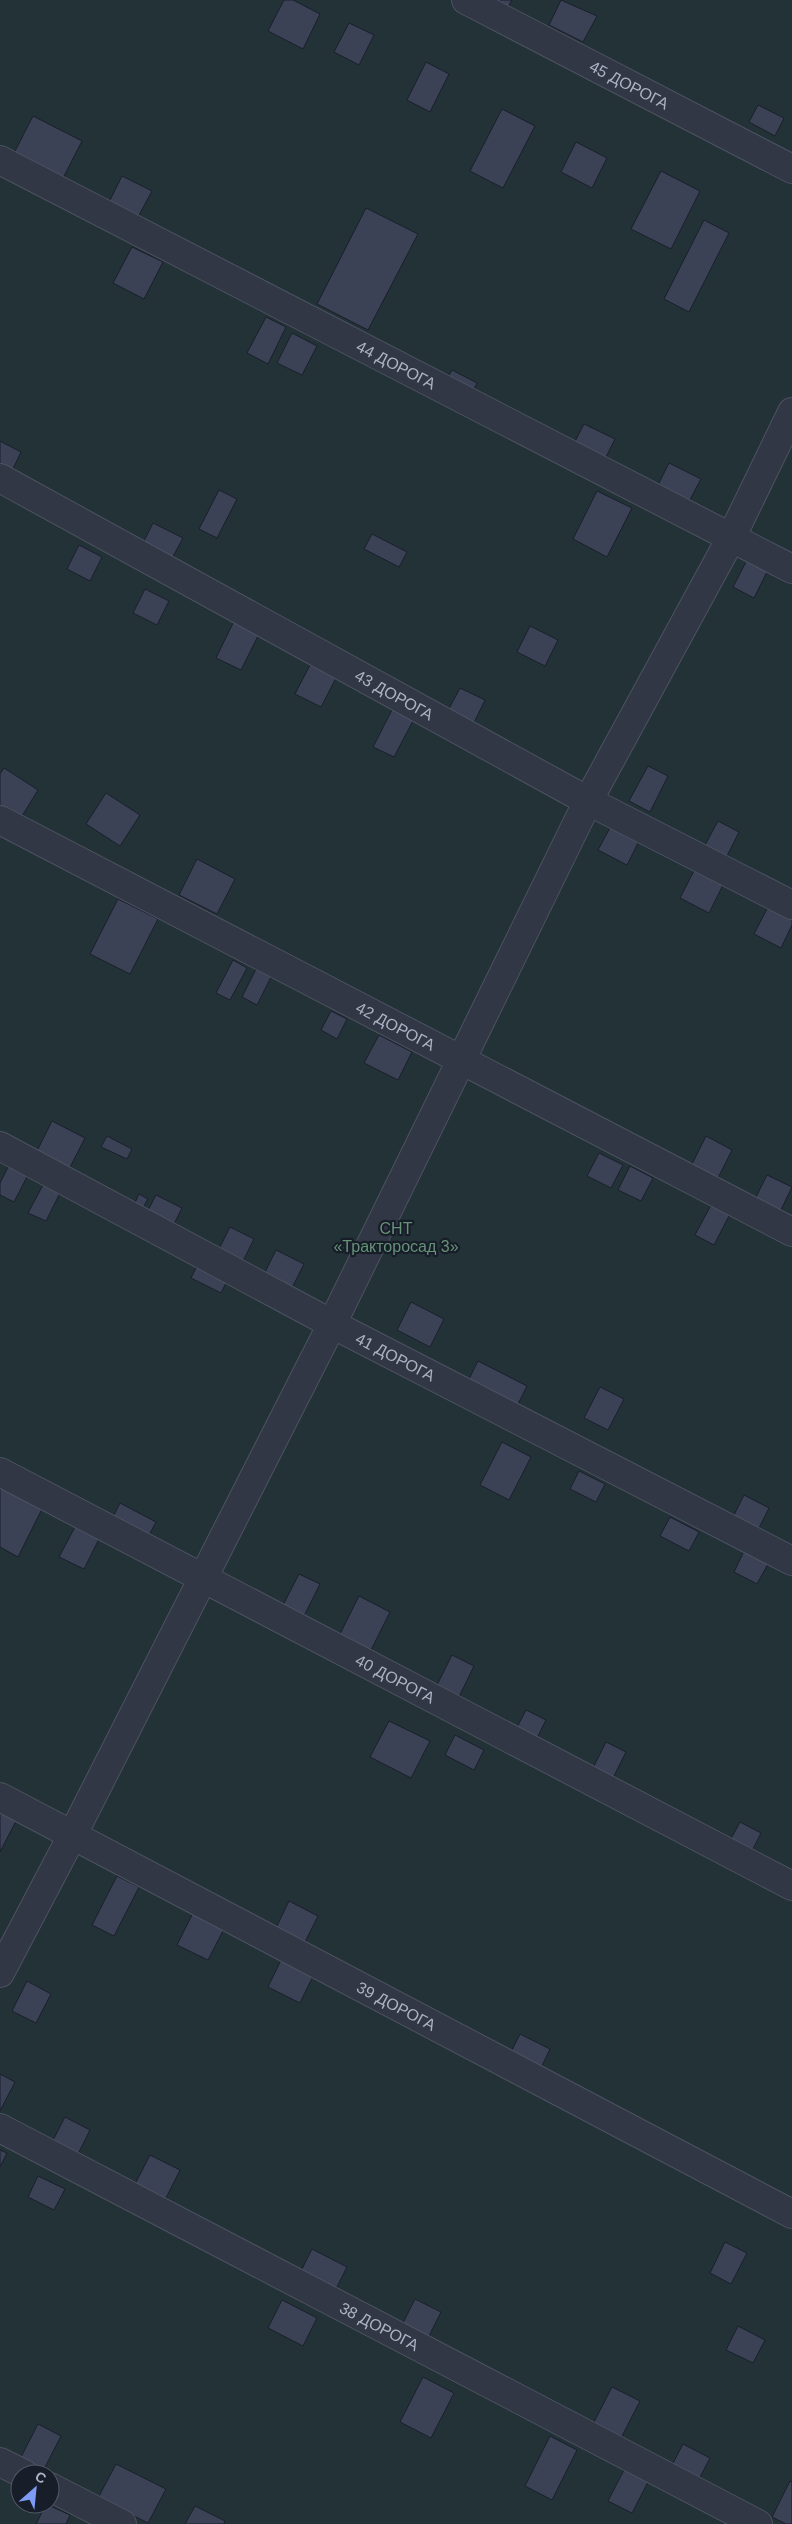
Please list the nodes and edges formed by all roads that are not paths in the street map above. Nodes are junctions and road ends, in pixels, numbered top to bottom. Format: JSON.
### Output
{"nodes":[{"id":1,"x":466,"y":0,"type":"edge"},
{"id":2,"x":0,"y":160,"type":"edge"},
{"id":3,"x":792,"y":169,"type":"edge"},
{"id":4,"x":792,"y":412,"type":"edge"},
{"id":5,"x":0,"y":478,"type":"edge"},
{"id":6,"x":731,"y":538,"type":"junction"},
{"id":7,"x":792,"y":569,"type":"edge"},
{"id":8,"x":588,"y":801,"type":"junction"},
{"id":9,"x":0,"y":820,"type":"edge"},
{"id":10,"x":792,"y":905,"type":"edge"},
{"id":11,"x":460,"y":1060,"type":"junction"},
{"id":12,"x":0,"y":1146,"type":"edge"},
{"id":13,"x":792,"y":1232,"type":"edge"},
{"id":14,"x":332,"y":1324,"type":"junction"},
{"id":15,"x":0,"y":1472,"type":"edge"},
{"id":16,"x":792,"y":1561,"type":"edge"},
{"id":17,"x":202,"y":1580,"type":"junction"},
{"id":18,"x":0,"y":1797,"type":"edge"},
{"id":19,"x":73,"y":1834,"type":"junction"},
{"id":20,"x":792,"y":1886,"type":"edge"},
{"id":21,"x":0,"y":1972,"type":"edge"},
{"id":22,"x":0,"y":2128,"type":"edge"},
{"id":23,"x":792,"y":2214,"type":"edge"},
{"id":24,"x":60,"y":2492,"type":"edge"},
{"id":25,"x":122,"y":2524,"type":"edge"},
{"id":26,"x":758,"y":2524,"type":"edge"}],
"edges":[{"from":1,"to":3,"type":"street","name":"45 ДОРОГА"},
{"from":2,"to":6,"type":"street","name":"44 ДОРОГА"},
{"from":4,"to":6,"type":"street"},
{"from":5,"to":8,"type":"street","name":"43 ДОРОГА"},
{"from":6,"to":7,"type":"street","name":"44 ДОРОГА"},
{"from":6,"to":8,"type":"street"},
{"from":8,"to":10,"type":"street","name":"43 ДОРОГА"},
{"from":8,"to":11,"type":"street"},
{"from":9,"to":11,"type":"street","name":"42 ДОРОГА"},
{"from":11,"to":13,"type":"street","name":"42 ДОРОГА"},
{"from":11,"to":14,"type":"street"},
{"from":12,"to":14,"type":"street","name":"41 ДОРОГА"},
{"from":14,"to":16,"type":"street","name":"41 ДОРОГА"},
{"from":14,"to":17,"type":"street"},
{"from":15,"to":17,"type":"street","name":"40 ДОРОГА"},
{"from":17,"to":19,"type":"street"},
{"from":17,"to":20,"type":"street","name":"40 ДОРОГА"},
{"from":18,"to":19,"type":"street","name":"39 ДОРОГА"},
{"from":19,"to":21,"type":"street"},
{"from":19,"to":23,"type":"street","name":"39 ДОРОГА"},
{"from":22,"to":26,"type":"street","name":"38 ДОРОГА"},
{"from":24,"to":25,"type":"street"}]}
